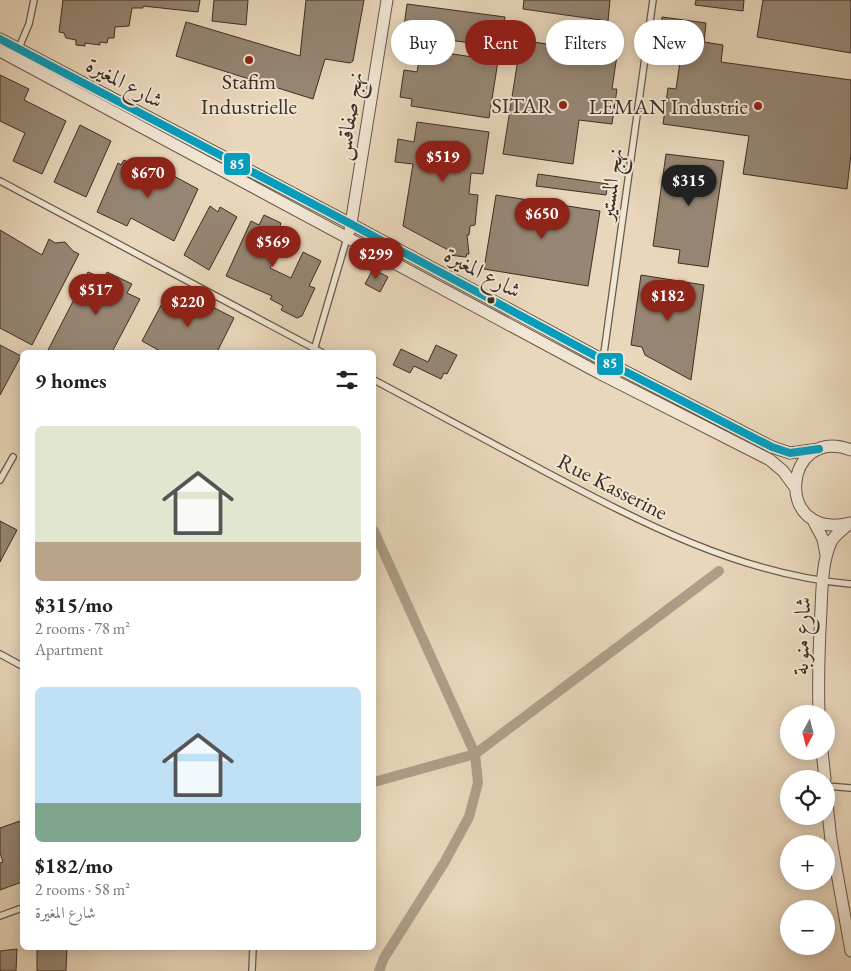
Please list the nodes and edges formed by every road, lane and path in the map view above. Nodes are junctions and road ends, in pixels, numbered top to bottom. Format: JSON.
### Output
{"nodes":[{"id":1,"x":34,"y":0,"type":"edge"},
{"id":2,"x":387,"y":0,"type":"edge"},
{"id":3,"x":653,"y":0,"type":"edge"},
{"id":4,"x":0,"y":39,"type":"edge"},
{"id":5,"x":0,"y":51,"type":"edge"},
{"id":6,"x":17,"y":54,"type":"junction"},
{"id":7,"x":0,"y":181,"type":"edge"},
{"id":8,"x":352,"y":224,"type":"junction"},
{"id":9,"x":347,"y":238,"type":"junction"},
{"id":10,"x":311,"y":350,"type":"edge"},
{"id":11,"x":313,"y":350,"type":"edge"},
{"id":12,"x":603,"y":360,"type":"junction"},
{"id":13,"x":600,"y":373,"type":"junction"},
{"id":14,"x":376,"y":381,"type":"edge"},
{"id":15,"x":848,"y":447,"type":"edge"},
{"id":16,"x":819,"y":449,"type":"junction"},
{"id":17,"x":13,"y":457,"type":"dead end"},
{"id":18,"x":0,"y":479,"type":"edge"},
{"id":19,"x":794,"y":486,"type":"junction"},
{"id":20,"x":813,"y":520,"type":"junction"},
{"id":21,"x":851,"y":523,"type":"edge"},
{"id":22,"x":826,"y":559,"type":"junction"},
{"id":23,"x":823,"y":582,"type":"junction"},
{"id":24,"x":851,"y":584,"type":"edge"},
{"id":25,"x":0,"y":654,"type":"edge"},
{"id":26,"x":20,"y":665,"type":"edge"},
{"id":27,"x":819,"y":705,"type":"edge"},
{"id":28,"x":835,"y":787,"type":"edge"},
{"id":29,"x":851,"y":788,"type":"edge"},
{"id":30,"x":829,"y":825,"type":"edge"},
{"id":31,"x":20,"y":909,"type":"edge"},
{"id":32,"x":0,"y":916,"type":"edge"},
{"id":33,"x":253,"y":950,"type":"edge"},
{"id":34,"x":851,"y":951,"type":"edge"},
{"id":35,"x":252,"y":971,"type":"edge"}],
"edges":[{"from":1,"to":6,"type":"lane"},
{"from":2,"to":8,"type":"street","name":"نهج صفاقس"},
{"from":3,"to":12,"type":"lane","name":"نهج المستير"},
{"from":4,"to":6,"type":"street","name":"شارع المغيرة"},
{"from":5,"to":6,"type":"street","name":"شارع المغيرة"},
{"from":6,"to":8,"type":"street","name":"شارع المغيرة"},
{"from":6,"to":9,"type":"street","name":"شارع المغيرة"},
{"from":7,"to":10,"type":"lane"},
{"from":8,"to":9,"type":"street","name":"نهج صفاقس"},
{"from":8,"to":12,"type":"street","name":"شارع المغيرة"},
{"from":9,"to":11,"type":"lane"},
{"from":9,"to":13,"type":"street","name":"شارع المغيرة"},
{"from":12,"to":13,"type":"lane","name":"نهج المستير"},
{"from":12,"to":16,"type":"street","name":"شارع المغيرة"},
{"from":13,"to":19,"type":"street","name":"شارع المغيرة"},
{"from":14,"to":23,"type":"lane","name":"Rue Kasserine"},
{"from":15,"to":16,"type":"street","name":"شارع المغيرة"},
{"from":16,"to":19,"type":"street"},
{"from":17,"to":18,"type":"lane"},
{"from":19,"to":20,"type":"street"},
{"from":20,"to":21,"type":"street"},
{"from":20,"to":22,"type":"street"},
{"from":21,"to":22,"type":"street"},
{"from":22,"to":23,"type":"street","name":"شارع منوبة"},
{"from":23,"to":24,"type":"lane","name":"Rue Kasserine"},
{"from":23,"to":27,"type":"street","name":"شارع منوبة"},
{"from":25,"to":26,"type":"lane"},
{"from":28,"to":29,"type":"lane"},
{"from":30,"to":34,"type":"street"},
{"from":31,"to":32,"type":"lane"},
{"from":33,"to":35,"type":"lane"}]}
